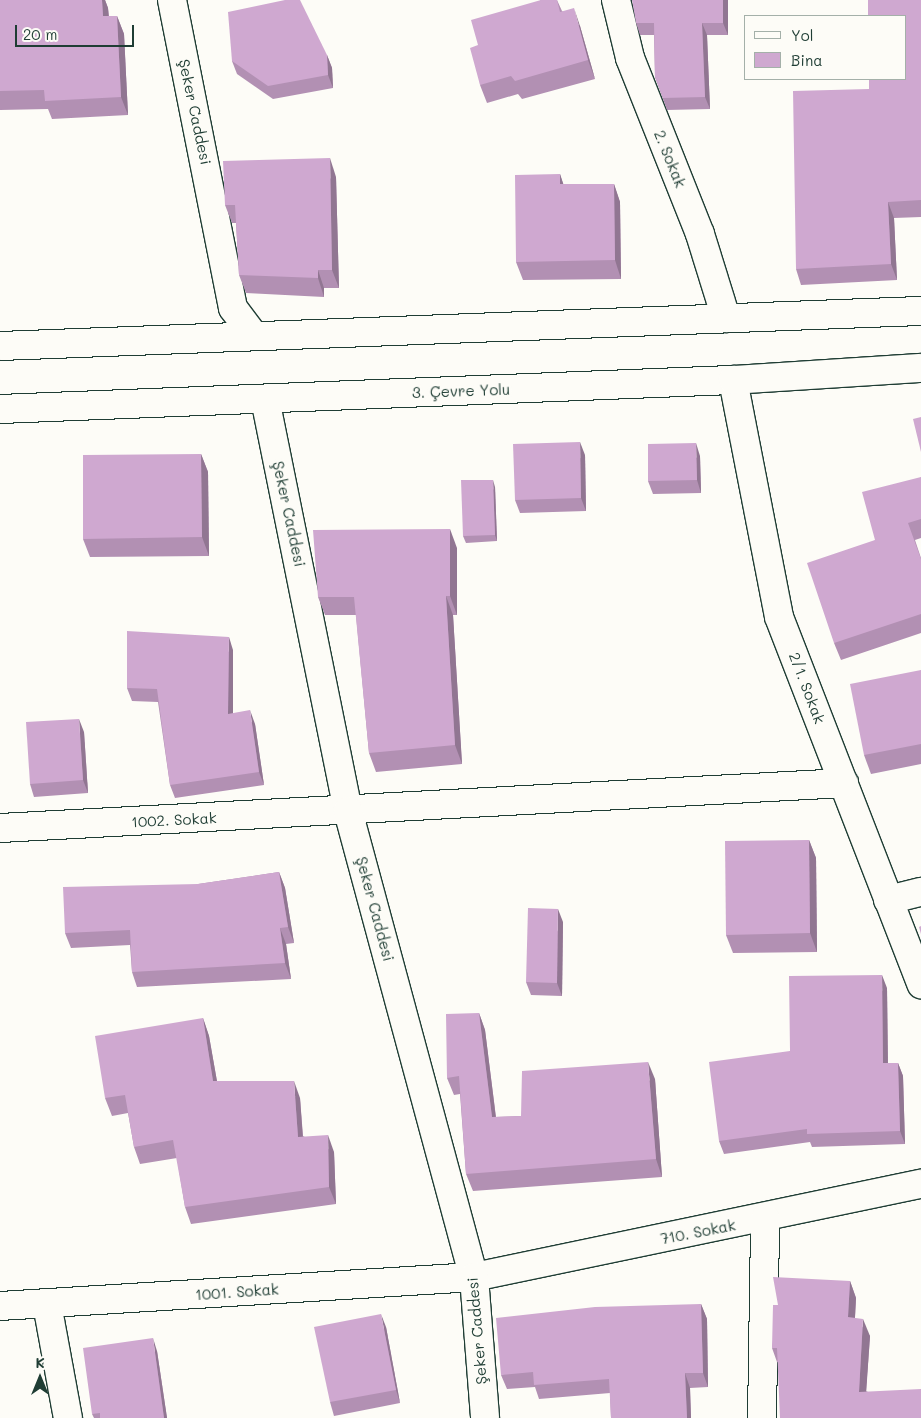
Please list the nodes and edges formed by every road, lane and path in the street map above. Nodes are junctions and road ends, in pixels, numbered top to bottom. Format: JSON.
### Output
{"nodes":[{"id":1,"x":172,"y":0,"type":"edge"},
{"id":2,"x":616,"y":0,"type":"edge"},
{"id":3,"x":921,"y":311,"type":"edge"},
{"id":4,"x":726,"y":318,"type":"junction"},
{"id":5,"x":254,"y":336,"type":"junction"},
{"id":6,"x":0,"y":346,"type":"edge"},
{"id":7,"x":921,"y":368,"type":"edge"},
{"id":8,"x":733,"y":380,"type":"junction"},
{"id":9,"x":265,"y":399,"type":"junction"},
{"id":10,"x":0,"y":409,"type":"edge"},
{"id":11,"x":844,"y":783,"type":"junction"},
{"id":12,"x":348,"y":811,"type":"junction"},
{"id":13,"x":0,"y":828,"type":"edge"},
{"id":14,"x":921,"y":892,"type":"edge"},
{"id":15,"x":888,"y":900,"type":"junction"},
{"id":16,"x":921,"y":984,"type":"edge"},
{"id":17,"x":921,"y":1184,"type":"edge"},
{"id":18,"x":765,"y":1219,"type":"junction"},
{"id":19,"x":474,"y":1277,"type":"junction"},
{"id":20,"x":47,"y":1304,"type":"junction"},
{"id":21,"x":0,"y":1306,"type":"edge"},
{"id":22,"x":68,"y":1418,"type":"edge"},
{"id":23,"x":485,"y":1418,"type":"edge"},
{"id":24,"x":762,"y":1418,"type":"edge"}],
"edges":[{"from":1,"to":5,"type":"street","name":"Şeker Caddesi"},
{"from":2,"to":4,"type":"street","name":"2. Sokak"},
{"from":3,"to":4,"type":"street"},
{"from":4,"to":5,"type":"street"},
{"from":5,"to":6,"type":"street"},
{"from":7,"to":8,"type":"street","name":"3. Çevre Yolu"},
{"from":8,"to":9,"type":"street","name":"3. Çevre Yolu"},
{"from":8,"to":11,"type":"street","name":"2/1. Sokak"},
{"from":9,"to":10,"type":"street","name":"3. Çevre Yolu"},
{"from":9,"to":12,"type":"street","name":"Şeker Caddesi"},
{"from":11,"to":12,"type":"street","name":"1002. Sokak"},
{"from":11,"to":15,"type":"street","name":"2/1. Sokak"},
{"from":12,"to":13,"type":"street","name":"1002. Sokak"},
{"from":12,"to":19,"type":"street","name":"Şeker Caddesi"},
{"from":14,"to":15,"type":"street"},
{"from":15,"to":16,"type":"street","name":"2/1. Sokak"},
{"from":17,"to":18,"type":"street","name":"710. Sokak"},
{"from":18,"to":19,"type":"street","name":"710. Sokak"},
{"from":18,"to":24,"type":"street"},
{"from":19,"to":20,"type":"street","name":"1001. Sokak"},
{"from":19,"to":23,"type":"street","name":"Şeker Caddesi"},
{"from":20,"to":21,"type":"street","name":"1001. Sokak"},
{"from":20,"to":22,"type":"street"}]}
